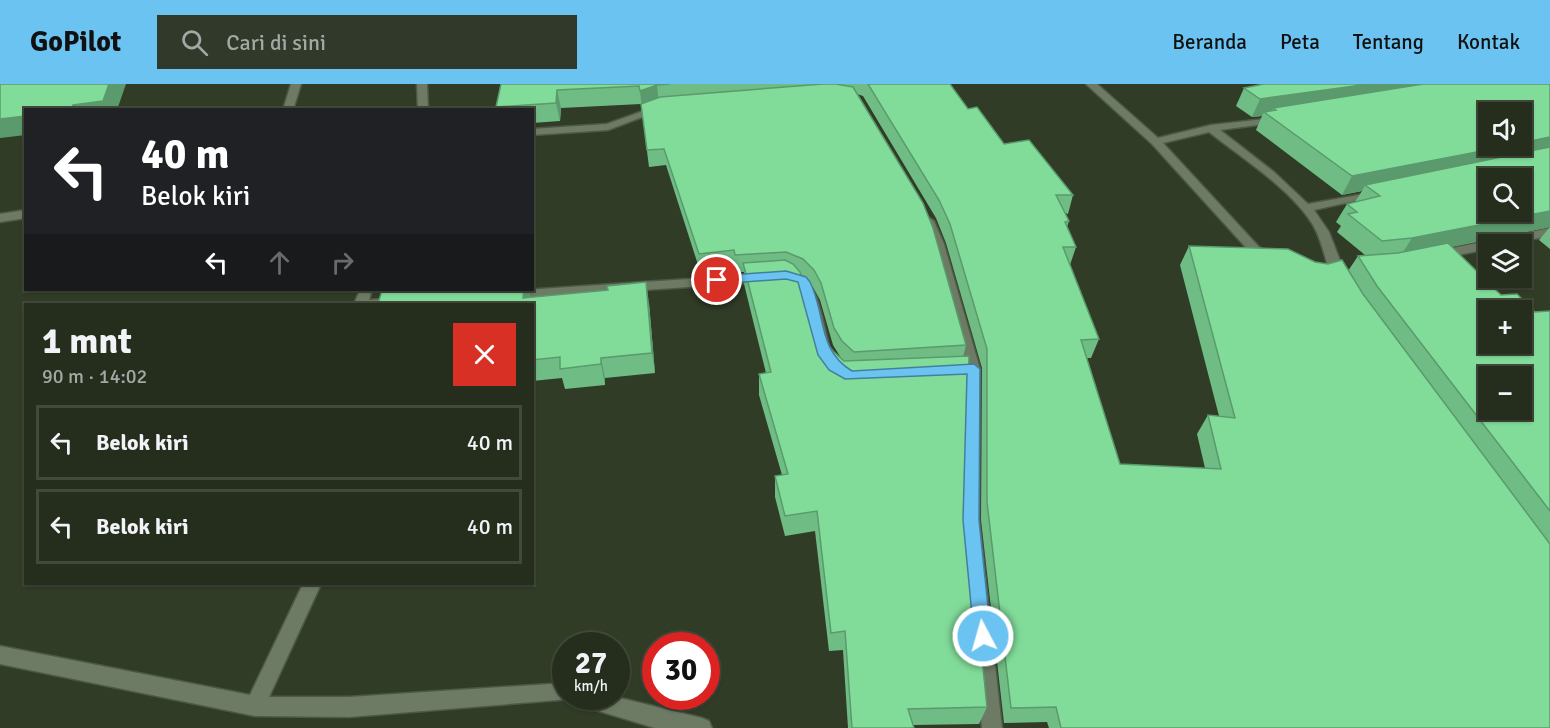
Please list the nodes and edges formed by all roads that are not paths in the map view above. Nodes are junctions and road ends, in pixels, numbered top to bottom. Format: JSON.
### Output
{"nodes":[{"id":1,"x":296,"y":84,"type":"edge"},
{"id":2,"x":423,"y":84,"type":"edge"},
{"id":3,"x":1091,"y":84,"type":"edge"},
{"id":4,"x":670,"y":107,"type":"edge"},
{"id":5,"x":289,"y":108,"type":"edge"},
{"id":6,"x":423,"y":108,"type":"edge"},
{"id":7,"x":1288,"y":118,"type":"edge"},
{"id":8,"x":1211,"y":128,"type":"junction"},
{"id":9,"x":534,"y":132,"type":"edge"},
{"id":10,"x":1156,"y":142,"type":"junction"},
{"id":11,"x":1388,"y":191,"type":"edge"},
{"id":12,"x":1306,"y":207,"type":"junction"},
{"id":13,"x":922,"y":208,"type":"edge"},
{"id":14,"x":24,"y":214,"type":"edge"},
{"id":15,"x":0,"y":218,"type":"edge"},
{"id":16,"x":1550,"y":232,"type":"edge"},
{"id":17,"x":1532,"y":236,"type":"edge"},
{"id":18,"x":1478,"y":247,"type":"edge"},
{"id":19,"x":1422,"y":258,"type":"edge"},
{"id":20,"x":1272,"y":260,"type":"edge"},
{"id":21,"x":500,"y":295,"type":"edge"},
{"id":22,"x":1351,"y":299,"type":"edge"},
{"id":23,"x":417,"y":301,"type":"edge"},
{"id":24,"x":385,"y":303,"type":"edge"},
{"id":25,"x":829,"y":361,"type":"edge"},
{"id":26,"x":312,"y":585,"type":"edge"},
{"id":27,"x":0,"y":655,"type":"edge"},
{"id":28,"x":552,"y":693,"type":"edge"},
{"id":29,"x":255,"y":706,"type":"junction"},
{"id":30,"x":627,"y":710,"type":"edge"},
{"id":31,"x":702,"y":728,"type":"edge"},
{"id":32,"x":992,"y":728,"type":"edge"}],
"edges":[{"from":1,"to":5,"type":"street"},
{"from":2,"to":6,"type":"street"},
{"from":3,"to":10,"type":"street"},
{"from":4,"to":9,"type":"street"},
{"from":7,"to":8,"type":"street"},
{"from":8,"to":10,"type":"street"},
{"from":8,"to":12,"type":"street"},
{"from":10,"to":20,"type":"street"},
{"from":11,"to":12,"type":"street"},
{"from":12,"to":22,"type":"street"},
{"from":13,"to":32,"type":"street"},
{"from":14,"to":15,"type":"street"},
{"from":16,"to":17,"type":"street"},
{"from":18,"to":19,"type":"street"},
{"from":21,"to":25,"type":"street"},
{"from":23,"to":24,"type":"street"},
{"from":26,"to":29,"type":"street"},
{"from":27,"to":29,"type":"street"},
{"from":28,"to":29,"type":"street"},
{"from":30,"to":31,"type":"street"}]}
